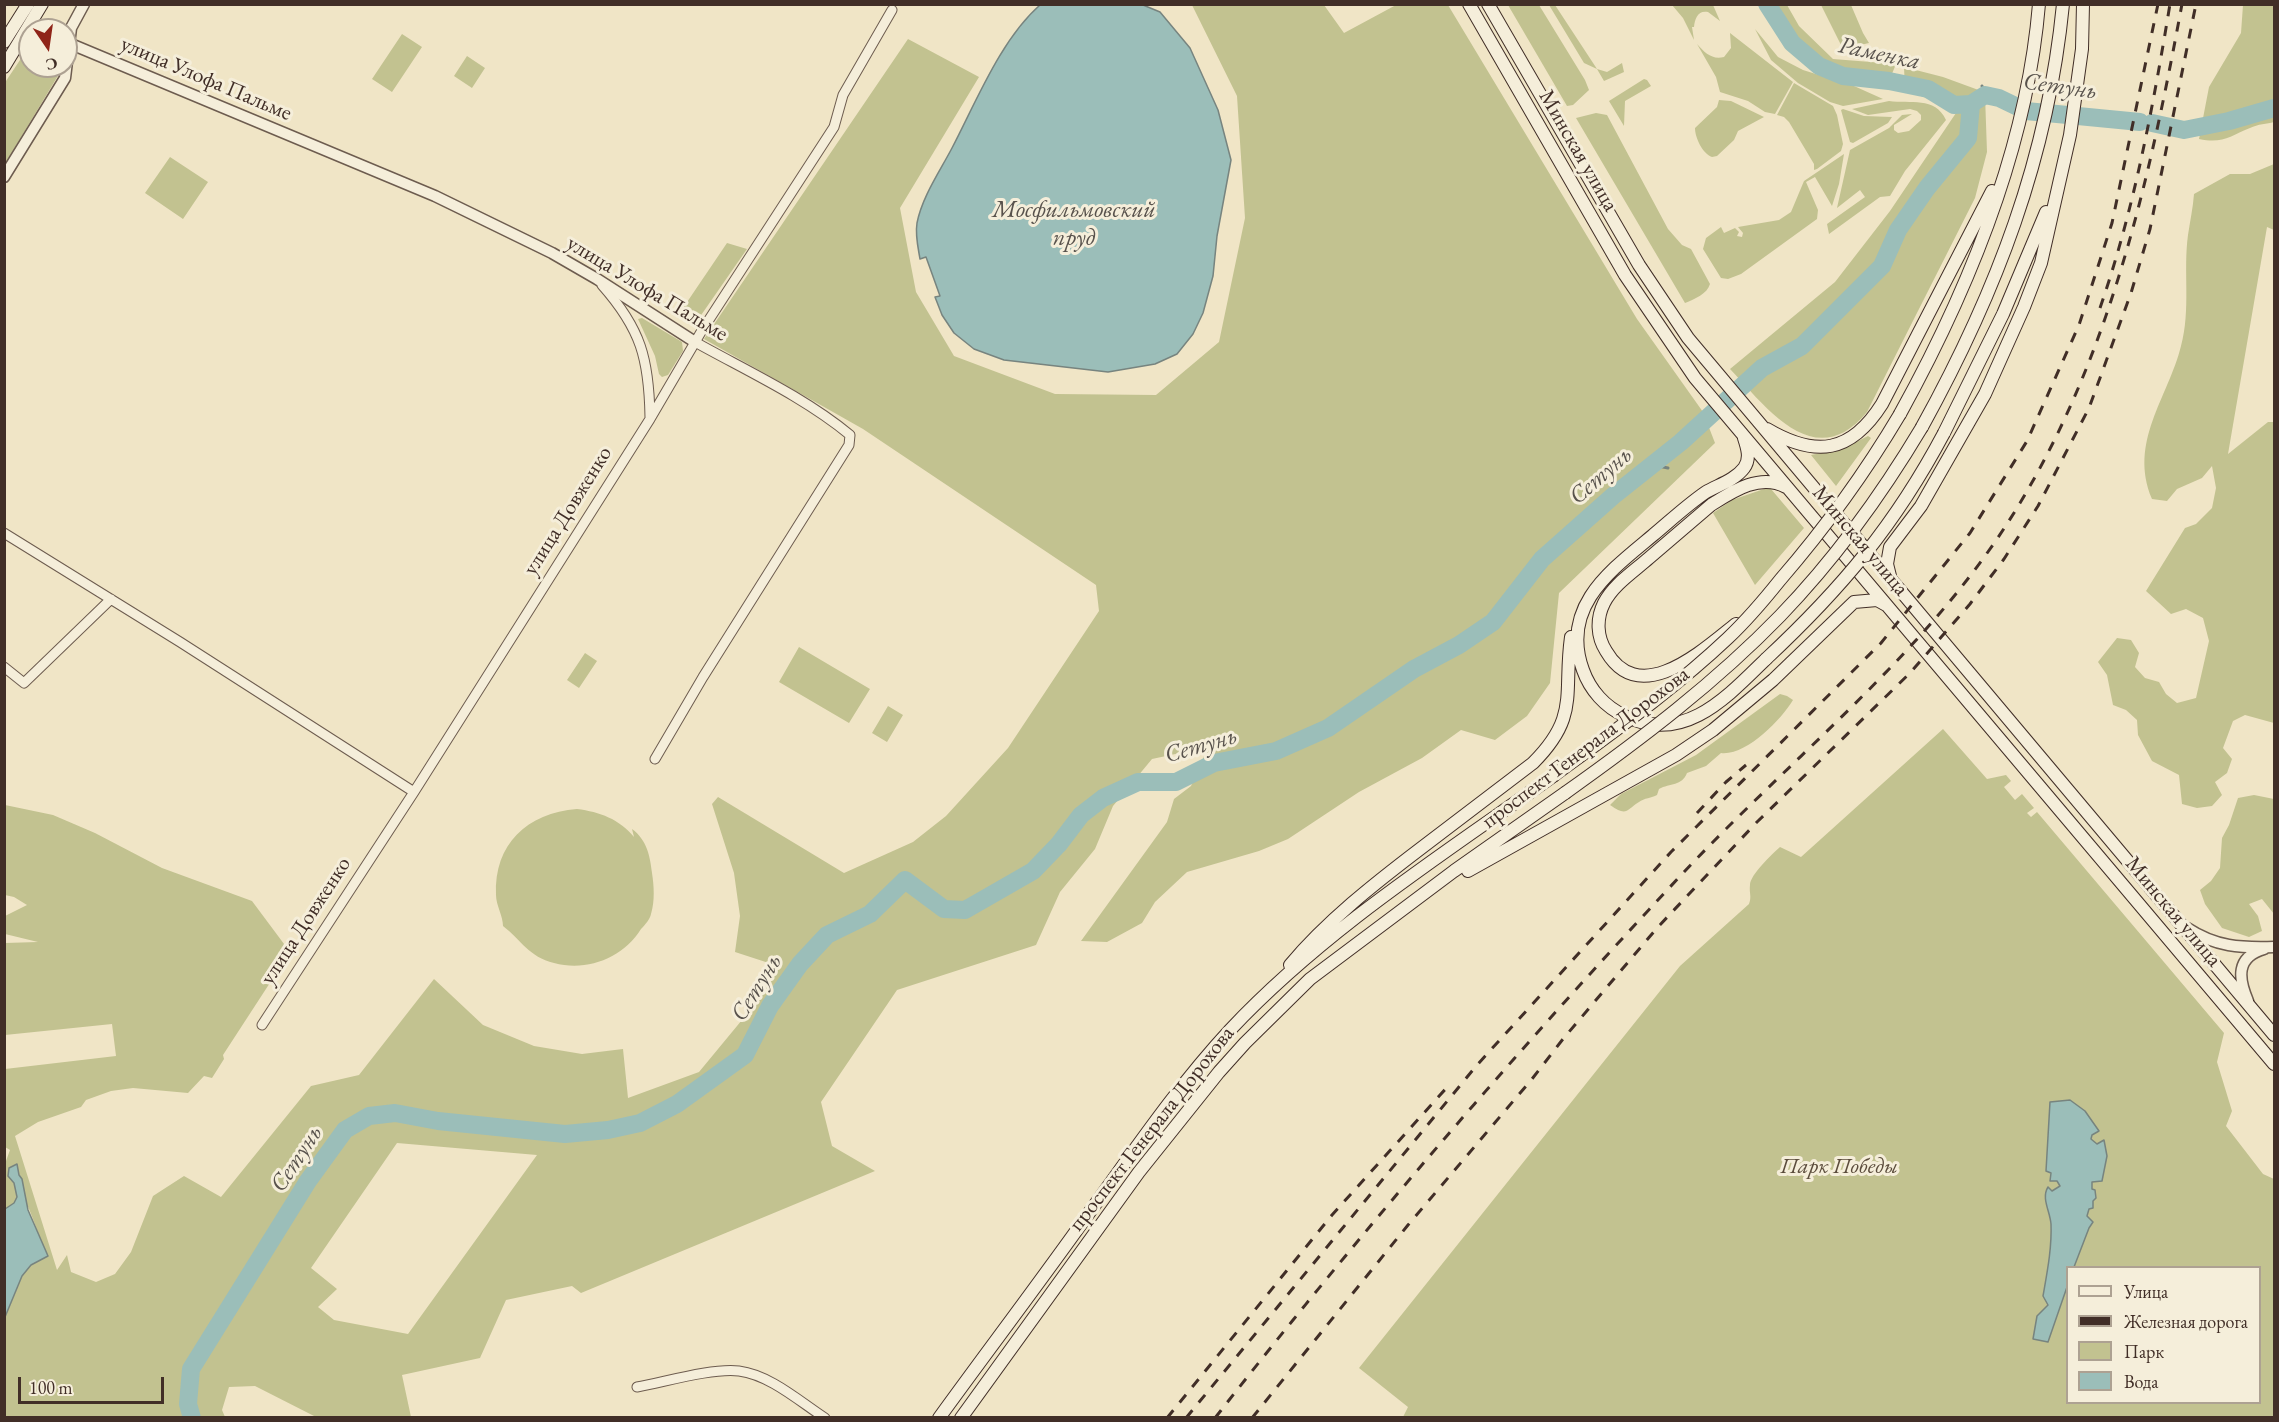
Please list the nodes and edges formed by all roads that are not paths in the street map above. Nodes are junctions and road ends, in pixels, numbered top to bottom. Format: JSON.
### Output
{"nodes":[{"id":1,"x":42,"y":4,"type":"edge"},
{"id":2,"x":84,"y":4,"type":"edge"},
{"id":3,"x":1469,"y":4,"type":"edge"},
{"id":4,"x":1488,"y":4,"type":"edge"},
{"id":5,"x":2040,"y":4,"type":"edge"},
{"id":6,"x":2063,"y":4,"type":"edge"},
{"id":7,"x":2084,"y":4,"type":"edge"},
{"id":8,"x":892,"y":10,"type":"dead end"},
{"id":9,"x":28,"y":18,"type":"edge"},
{"id":10,"x":76,"y":18,"type":"edge"},
{"id":11,"x":18,"y":28,"type":"edge"},
{"id":12,"x":18,"y":32,"type":"edge"},
{"id":13,"x":4,"y":42,"type":"edge"},
{"id":14,"x":78,"y":46,"type":"edge"},
{"id":15,"x":4,"y":67,"type":"edge"},
{"id":16,"x":65,"y":78,"type":"edge"},
{"id":17,"x":2008,"y":161,"type":"junction"},
{"id":18,"x":4,"y":177,"type":"edge"},
{"id":19,"x":2061,"y":178,"type":"junction"},
{"id":20,"x":597,"y":279,"type":"junction"},
{"id":21,"x":695,"y":342,"type":"junction"},
{"id":22,"x":650,"y":419,"type":"junction"},
{"id":23,"x":1757,"y":422,"type":"junction"},
{"id":24,"x":1742,"y":434,"type":"junction"},
{"id":25,"x":1790,"y":489,"type":"junction"},
{"id":26,"x":4,"y":533,"type":"edge"},
{"id":27,"x":1893,"y":583,"type":"junction"},
{"id":28,"x":111,"y":599,"type":"junction"},
{"id":29,"x":1586,"y":601,"type":"junction"},
{"id":30,"x":1887,"y":606,"type":"junction"},
{"id":31,"x":1756,"y":608,"type":"junction"},
{"id":32,"x":4,"y":667,"type":"edge"},
{"id":33,"x":655,"y":759,"type":"dead end"},
{"id":34,"x":414,"y":792,"type":"junction"},
{"id":35,"x":1415,"y":901,"type":"junction"},
{"id":36,"x":2181,"y":924,"type":"junction"},
{"id":37,"x":2272,"y":947,"type":"edge"},
{"id":38,"x":1265,"y":995,"type":"junction"},
{"id":39,"x":2251,"y":1007,"type":"junction"},
{"id":40,"x":262,"y":1025,"type":"dead end"},
{"id":41,"x":2274,"y":1035,"type":"edge"},
{"id":42,"x":2274,"y":1064,"type":"edge"},
{"id":43,"x":637,"y":1388,"type":"dead end"},
{"id":44,"x":825,"y":1418,"type":"edge"},
{"id":45,"x":939,"y":1418,"type":"edge"},
{"id":46,"x":961,"y":1418,"type":"edge"}],
"edges":[{"from":1,"to":9,"type":"main road"},
{"from":2,"to":10,"type":"street"},
{"from":3,"to":24,"type":"main road","name":"Минская улица"},
{"from":4,"to":23,"type":"main road","name":"Минская улица"},
{"from":5,"to":17,"type":"main road","name":"проспект Генерала Дорохова"},
{"from":6,"to":35,"type":"main road","name":"проспект Генерала Дорохова","bridge":true},
{"from":7,"to":19,"type":"main road"},
{"from":8,"to":21,"type":"street","name":"улица Довженко"},
{"from":11,"to":13,"type":"main road"},
{"from":12,"to":15,"type":"main road"},
{"from":14,"to":20,"type":"street","name":"улица Улофа Пальме"},
{"from":16,"to":18,"type":"street"},
{"from":17,"to":23,"type":"main road"},
{"from":17,"to":31,"type":"main road","name":"проспект Генерала Дорохова","bridge":true},
{"from":19,"to":27,"type":"main road"},
{"from":19,"to":29,"type":"main road","bridge":true},
{"from":20,"to":21,"type":"street","name":"улица Улофа Пальме"},
{"from":20,"to":22,"type":"street"},
{"from":21,"to":22,"type":"street","name":"улица Довженко"},
{"from":21,"to":33,"type":"street","name":"улица Улофа Пальме"},
{"from":22,"to":34,"type":"street","name":"улица Довженко"},
{"from":23,"to":27,"type":"main road","name":"Минская улица"},
{"from":24,"to":25,"type":"main road","name":"Минская улица"},
{"from":24,"to":29,"type":"main road"},
{"from":25,"to":30,"type":"main road","name":"Минская улица"},
{"from":25,"to":31,"type":"main road","bridge":true},
{"from":26,"to":28,"type":"street"},
{"from":27,"to":36,"type":"main road","name":"Минская улица"},
{"from":28,"to":32,"type":"street"},
{"from":28,"to":34,"type":"street"},
{"from":29,"to":38,"type":"main road"},
{"from":30,"to":35,"type":"main road"},
{"from":30,"to":42,"type":"main road","name":"Минская улица"},
{"from":31,"to":38,"type":"main road","name":"проспект Генерала Дорохова","bridge":true},
{"from":34,"to":40,"type":"street","name":"улица Довженко"},
{"from":35,"to":46,"type":"main road","name":"проспект Генерала Дорохова"},
{"from":36,"to":37,"type":"street"},
{"from":36,"to":39,"type":"main road","name":"Минская улица"},
{"from":37,"to":39,"type":"street"},
{"from":38,"to":45,"type":"main road","name":"проспект Генерала Дорохова"},
{"from":39,"to":41,"type":"main road","name":"Минская улица"},
{"from":43,"to":44,"type":"street"}]}
